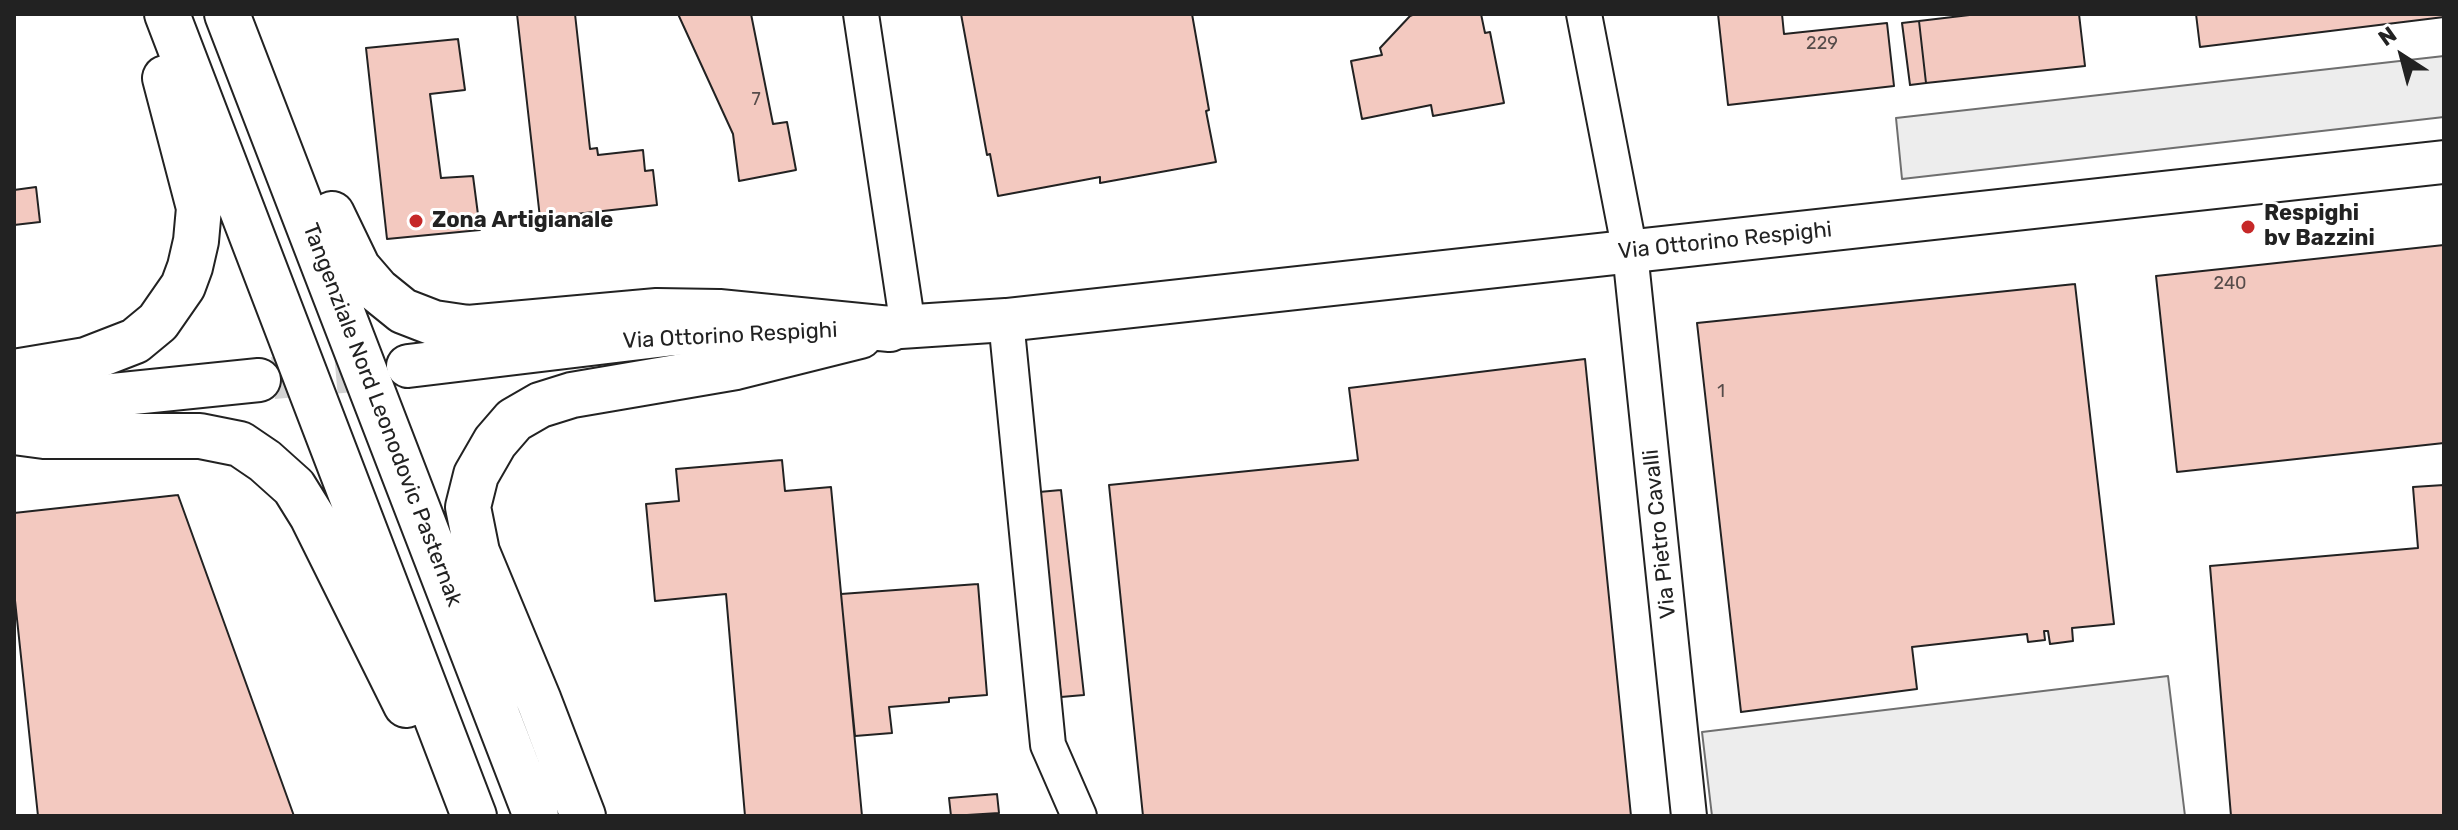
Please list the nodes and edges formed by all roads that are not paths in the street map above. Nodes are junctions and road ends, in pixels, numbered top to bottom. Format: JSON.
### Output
{"nodes":[{"id":1,"x":147,"y":14,"type":"edge"},
{"id":2,"x":167,"y":14,"type":"edge"},
{"id":3,"x":227,"y":14,"type":"edge"},
{"id":4,"x":240,"y":14,"type":"edge"},
{"id":5,"x":861,"y":14,"type":"edge"},
{"id":6,"x":1584,"y":14,"type":"edge"},
{"id":7,"x":2444,"y":162,"type":"edge"},
{"id":8,"x":1630,"y":252,"type":"junction"},
{"id":9,"x":1006,"y":320,"type":"junction"},
{"id":10,"x":899,"y":328,"type":"junction"},
{"id":11,"x":408,"y":366,"type":"tunnel mouth"},
{"id":12,"x":14,"y":372,"type":"edge"},
{"id":13,"x":259,"y":380,"type":"tunnel mouth"},
{"id":14,"x":14,"y":409,"type":"edge"},
{"id":15,"x":14,"y":432,"type":"edge"},
{"id":16,"x":536,"y":811,"type":"edge"},
{"id":17,"x":472,"y":816,"type":"edge"},
{"id":18,"x":583,"y":816,"type":"edge"},
{"id":19,"x":1079,"y":816,"type":"edge"},
{"id":20,"x":1689,"y":816,"type":"edge"}],
"edges":[{"from":1,"to":12,"type":"highway"},
{"from":2,"to":17,"type":"highway"},
{"from":3,"to":16,"type":"highway","name":"Tangenziale Nord Leonodovic Pasternak"},
{"from":4,"to":10,"type":"highway"},
{"from":5,"to":10,"type":"street"},
{"from":6,"to":8,"type":"street","name":"Via Pietro Cavalli"},
{"from":7,"to":8,"type":"street","name":"Via Ottorino Respighi"},
{"from":8,"to":9,"type":"street","name":"Via Ottorino Respighi"},
{"from":8,"to":20,"type":"street","name":"Via Pietro Cavalli"},
{"from":9,"to":10,"type":"street","name":"Via Ottorino Respighi"},
{"from":9,"to":19,"type":"street"},
{"from":10,"to":11,"type":"street","name":"Via Ottorino Respighi"},
{"from":10,"to":18,"type":"highway"},
{"from":13,"to":14,"type":"street"},
{"from":15,"to":17,"type":"highway"}]}
